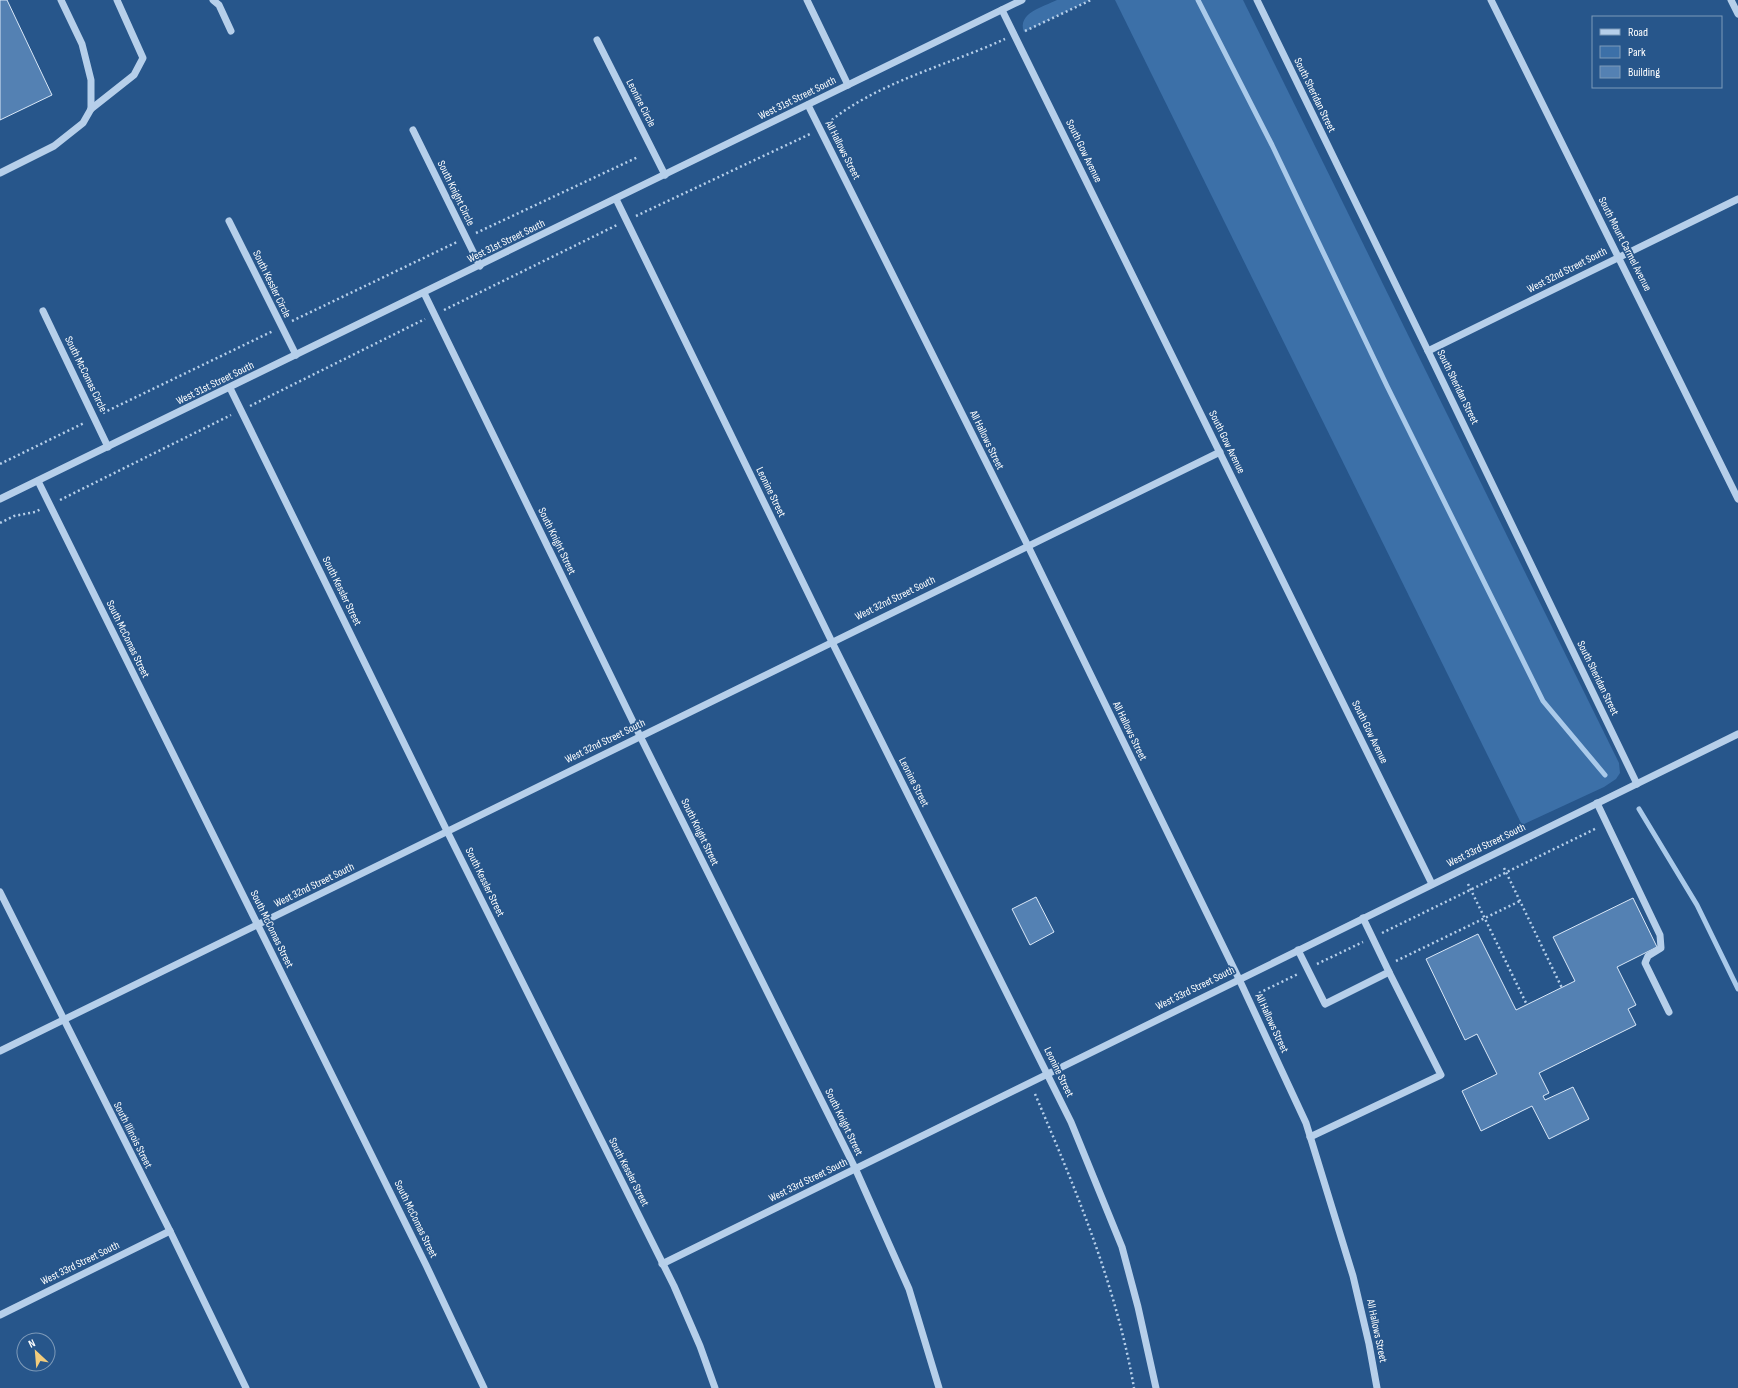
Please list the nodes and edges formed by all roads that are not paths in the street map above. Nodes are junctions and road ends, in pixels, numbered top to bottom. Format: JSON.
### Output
{"nodes":[{"id":1,"x":61,"y":0,"type":"edge"},
{"id":2,"x":117,"y":0,"type":"edge"},
{"id":3,"x":213,"y":0,"type":"edge"},
{"id":4,"x":807,"y":0,"type":"edge"},
{"id":5,"x":1022,"y":0,"type":"edge"},
{"id":6,"x":1256,"y":0,"type":"edge"},
{"id":7,"x":1491,"y":0,"type":"edge"},
{"id":8,"x":1731,"y":0,"type":"edge"},
{"id":9,"x":1002,"y":10,"type":"junction"},
{"id":10,"x":1738,"y":14,"type":"edge"},
{"id":11,"x":231,"y":31,"type":"dead end"},
{"id":12,"x":598,"y":40,"type":"dead end"},
{"id":13,"x":848,"y":85,"type":"junction"},
{"id":14,"x":808,"y":105,"type":"junction"},
{"id":15,"x":91,"y":109,"type":"junction"},
{"id":16,"x":413,"y":130,"type":"dead end"},
{"id":17,"x":0,"y":173,"type":"edge"},
{"id":18,"x":665,"y":175,"type":"junction"},
{"id":19,"x":616,"y":199,"type":"junction"},
{"id":20,"x":1738,"y":199,"type":"edge"},
{"id":21,"x":229,"y":221,"type":"dead end"},
{"id":22,"x":1619,"y":256,"type":"junction"},
{"id":23,"x":480,"y":266,"type":"junction"},
{"id":24,"x":424,"y":293,"type":"junction"},
{"id":25,"x":43,"y":311,"type":"dead end"},
{"id":26,"x":1428,"y":351,"type":"junction"},
{"id":27,"x":296,"y":355,"type":"junction"},
{"id":28,"x":230,"y":388,"type":"junction"},
{"id":29,"x":108,"y":447,"type":"junction"},
{"id":30,"x":1220,"y":452,"type":"junction"},
{"id":31,"x":38,"y":481,"type":"junction"},
{"id":32,"x":0,"y":499,"type":"edge"},
{"id":33,"x":1738,"y":499,"type":"edge"},
{"id":34,"x":1028,"y":546,"type":"junction"},
{"id":35,"x":832,"y":642,"type":"junction"},
{"id":36,"x":1738,"y":734,"type":"edge"},
{"id":37,"x":640,"y":736,"type":"junction"},
{"id":38,"x":1637,"y":784,"type":"junction"},
{"id":39,"x":1597,"y":803,"type":"junction"},
{"id":40,"x":447,"y":831,"type":"junction"},
{"id":41,"x":1432,"y":884,"type":"junction"},
{"id":42,"x":0,"y":892,"type":"edge"},
{"id":43,"x":1363,"y":918,"type":"junction"},
{"id":44,"x":257,"y":925,"type":"junction"},
{"id":45,"x":1298,"y":950,"type":"junction"},
{"id":46,"x":1388,"y":969,"type":"junction"},
{"id":47,"x":1239,"y":979,"type":"junction"},
{"id":48,"x":1669,"y":1012,"type":"dead end"},
{"id":49,"x":63,"y":1020,"type":"junction"},
{"id":50,"x":0,"y":1051,"type":"edge"},
{"id":51,"x":1048,"y":1073,"type":"junction"},
{"id":52,"x":1310,"y":1137,"type":"junction"},
{"id":53,"x":855,"y":1168,"type":"junction"},
{"id":54,"x":170,"y":1231,"type":"junction"},
{"id":55,"x":662,"y":1264,"type":"junction"},
{"id":56,"x":0,"y":1315,"type":"edge"},
{"id":57,"x":246,"y":1388,"type":"edge"},
{"id":58,"x":484,"y":1388,"type":"edge"},
{"id":59,"x":715,"y":1388,"type":"edge"},
{"id":60,"x":939,"y":1388,"type":"edge"},
{"id":61,"x":1156,"y":1388,"type":"edge"},
{"id":62,"x":1377,"y":1388,"type":"edge"}],
"edges":[{"from":1,"to":15,"type":"street"},
{"from":2,"to":15,"type":"street"},
{"from":3,"to":11,"type":"street"},
{"from":4,"to":13,"type":"street"},
{"from":5,"to":9,"type":"street","name":"West 31st Street South"},
{"from":6,"to":26,"type":"street","name":"South Sheridan Street"},
{"from":7,"to":22,"type":"street","name":"South Mount Carmel Avenue"},
{"from":8,"to":10,"type":"street"},
{"from":9,"to":13,"type":"street","name":"West 31st Street South"},
{"from":9,"to":30,"type":"street","name":"South Gow Avenue"},
{"from":12,"to":18,"type":"street","name":"Leonine Circle"},
{"from":13,"to":14,"type":"street","name":"West 31st Street South"},
{"from":14,"to":18,"type":"street","name":"West 31st Street South"},
{"from":14,"to":34,"type":"street","name":"All Hallows Street"},
{"from":15,"to":17,"type":"street"},
{"from":16,"to":23,"type":"street","name":"South Knight Circle"},
{"from":18,"to":19,"type":"street","name":"West 31st Street South"},
{"from":19,"to":23,"type":"street","name":"West 31st Street South"},
{"from":19,"to":35,"type":"street","name":"Leonine Street"},
{"from":20,"to":22,"type":"street","name":"West 32nd Street South"},
{"from":21,"to":27,"type":"street","name":"South Kessler Circle"},
{"from":22,"to":26,"type":"street","name":"West 32nd Street South"},
{"from":22,"to":33,"type":"street","name":"South Mount Carmel Avenue"},
{"from":23,"to":24,"type":"street","name":"West 31st Street South"},
{"from":24,"to":27,"type":"street","name":"West 31st Street South"},
{"from":24,"to":37,"type":"street","name":"South Knight Street"},
{"from":25,"to":29,"type":"street","name":"South McComas Circle"},
{"from":26,"to":38,"type":"street","name":"South Sheridan Street"},
{"from":27,"to":28,"type":"street","name":"West 31st Street South"},
{"from":28,"to":29,"type":"street","name":"West 31st Street South"},
{"from":28,"to":40,"type":"street","name":"South Kessler Street"},
{"from":29,"to":31,"type":"street","name":"West 31st Street South"},
{"from":30,"to":34,"type":"street","name":"West 32nd Street South"},
{"from":30,"to":41,"type":"street","name":"South Gow Avenue"},
{"from":31,"to":32,"type":"street","name":"West 31st Street South"},
{"from":31,"to":44,"type":"street","name":"South McComas Street"},
{"from":34,"to":35,"type":"street","name":"West 32nd Street South"},
{"from":34,"to":47,"type":"street","name":"All Hallows Street"},
{"from":35,"to":37,"type":"street","name":"West 32nd Street South"},
{"from":35,"to":51,"type":"street","name":"Leonine Street"},
{"from":36,"to":38,"type":"street","name":"West 33rd Street South"},
{"from":37,"to":40,"type":"street","name":"West 32nd Street South"},
{"from":37,"to":53,"type":"street","name":"South Knight Street"},
{"from":38,"to":39,"type":"street","name":"West 33rd Street South"},
{"from":39,"to":41,"type":"street","name":"West 33rd Street South"},
{"from":39,"to":48,"type":"street"},
{"from":40,"to":44,"type":"street","name":"West 32nd Street South"},
{"from":40,"to":55,"type":"street","name":"South Kessler Street"},
{"from":41,"to":43,"type":"street","name":"West 33rd Street South"},
{"from":42,"to":49,"type":"street","name":"South Illinois Street"},
{"from":43,"to":45,"type":"street","name":"West 33rd Street South"},
{"from":43,"to":46,"type":"street"},
{"from":44,"to":49,"type":"street","name":"West 32nd Street South"},
{"from":44,"to":58,"type":"street","name":"South McComas Street"},
{"from":45,"to":46,"type":"street"},
{"from":45,"to":47,"type":"street","name":"West 33rd Street South"},
{"from":46,"to":52,"type":"street"},
{"from":47,"to":51,"type":"street","name":"West 33rd Street South"},
{"from":47,"to":52,"type":"street","name":"All Hallows Street"},
{"from":49,"to":50,"type":"street","name":"West 32nd Street South"},
{"from":49,"to":54,"type":"street","name":"South Illinois Street"},
{"from":51,"to":53,"type":"street","name":"West 33rd Street South"},
{"from":51,"to":61,"type":"street","name":"Leonine Street"},
{"from":52,"to":62,"type":"street","name":"All Hallows Street"},
{"from":53,"to":55,"type":"street","name":"West 33rd Street South"},
{"from":53,"to":60,"type":"street","name":"South Knight Street"},
{"from":54,"to":56,"type":"street","name":"West 33rd Street South"},
{"from":54,"to":57,"type":"street","name":"South Illinois Street"},
{"from":55,"to":59,"type":"street","name":"South Kessler Street"}]}
